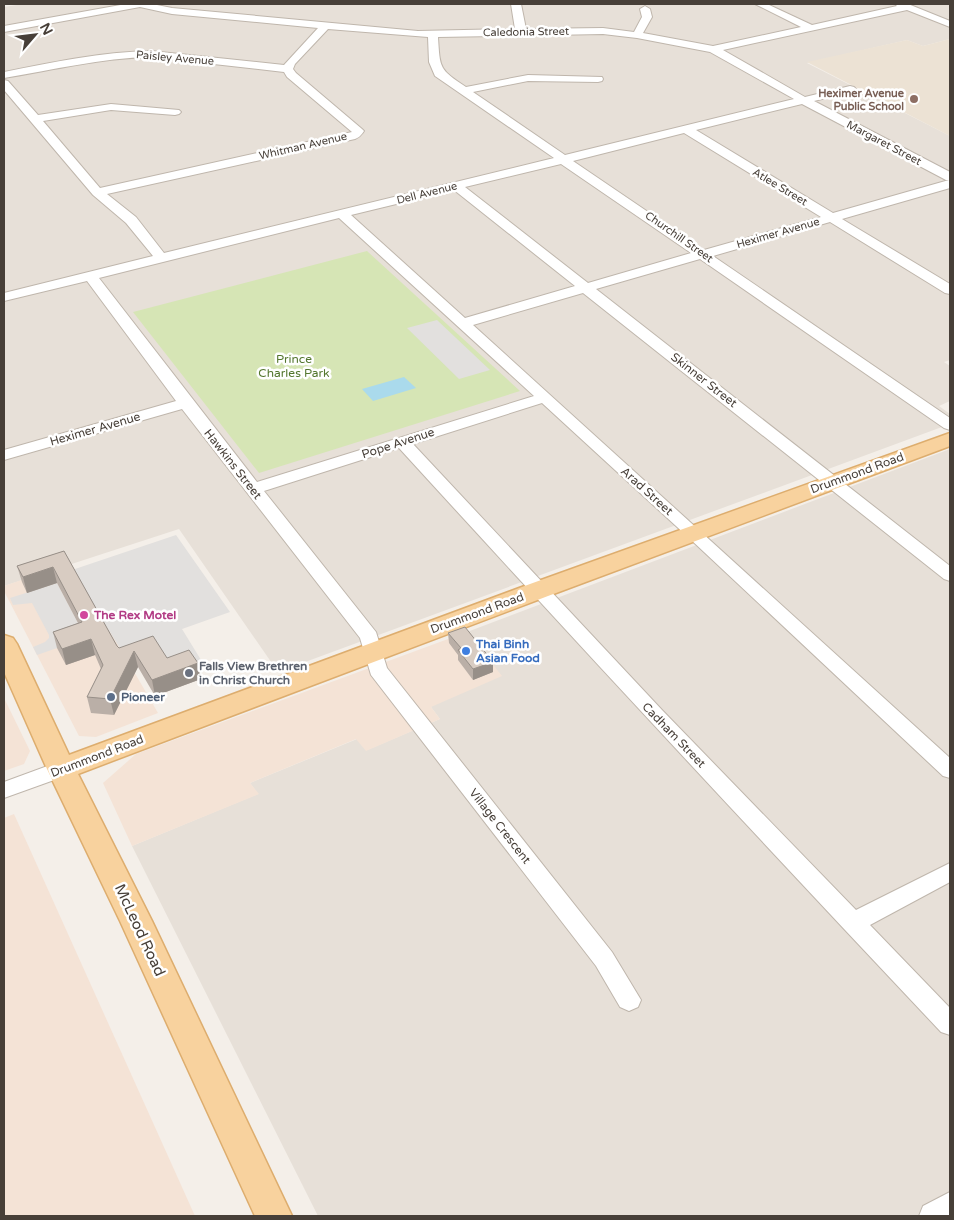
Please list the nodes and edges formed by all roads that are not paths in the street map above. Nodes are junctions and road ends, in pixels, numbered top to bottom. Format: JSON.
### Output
{"nodes":[{"id":1,"x":140,"y":4,"type":"edge"},
{"id":2,"x":516,"y":4,"type":"edge"},
{"id":3,"x":760,"y":4,"type":"edge"},
{"id":4,"x":904,"y":5,"type":"edge"},
{"id":5,"x":172,"y":10,"type":"junction"},
{"id":6,"x":645,"y":10,"type":"dead end"},
{"id":7,"x":97,"y":13,"type":"junction"},
{"id":8,"x":950,"y":24,"type":"edge"},
{"id":9,"x":326,"y":25,"type":"junction"},
{"id":10,"x":811,"y":28,"type":"junction"},
{"id":11,"x":4,"y":29,"type":"edge"},
{"id":12,"x":521,"y":32,"type":"junction"},
{"id":13,"x":433,"y":34,"type":"junction"},
{"id":14,"x":637,"y":34,"type":"junction"},
{"id":15,"x":713,"y":50,"type":"junction"},
{"id":16,"x":288,"y":69,"type":"junction"},
{"id":17,"x":4,"y":75,"type":"edge"},
{"id":18,"x":598,"y":79,"type":"dead end"},
{"id":19,"x":4,"y":83,"type":"edge"},
{"id":20,"x":850,"y":89,"type":"dead end"},
{"id":21,"x":462,"y":91,"type":"junction"},
{"id":22,"x":805,"y":101,"type":"junction"},
{"id":23,"x":175,"y":112,"type":"dead end"},
{"id":24,"x":35,"y":119,"type":"junction"},
{"id":25,"x":687,"y":130,"type":"junction"},
{"id":26,"x":565,"y":159,"type":"junction"},
{"id":27,"x":950,"y":177,"type":"edge"},
{"id":28,"x":950,"y":184,"type":"edge"},
{"id":29,"x":456,"y":186,"type":"junction"},
{"id":30,"x":97,"y":192,"type":"junction"},
{"id":31,"x":342,"y":214,"type":"junction"},
{"id":32,"x":831,"y":218,"type":"junction"},
{"id":33,"x":704,"y":254,"type":"junction"},
{"id":34,"x":161,"y":258,"type":"junction"},
{"id":35,"x":92,"y":276,"type":"junction"},
{"id":36,"x":585,"y":287,"type":"junction"},
{"id":37,"x":950,"y":290,"type":"edge"},
{"id":38,"x":4,"y":297,"type":"edge"},
{"id":39,"x":462,"y":323,"type":"junction"},
{"id":40,"x":543,"y":398,"type":"junction"},
{"id":41,"x":186,"y":403,"type":"junction"},
{"id":42,"x":950,"y":425,"type":"edge"},
{"id":43,"x":950,"y":439,"type":"edge"},
{"id":44,"x":402,"y":442,"type":"junction"},
{"id":45,"x":4,"y":455,"type":"edge"},
{"id":46,"x":834,"y":482,"type":"junction"},
{"id":47,"x":253,"y":489,"type":"junction"},
{"id":48,"x":694,"y":533,"type":"junction"},
{"id":49,"x":950,"y":575,"type":"edge"},
{"id":50,"x":539,"y":590,"type":"junction"},
{"id":51,"x":4,"y":644,"type":"edge"},
{"id":52,"x":374,"y":652,"type":"junction"},
{"id":53,"x":62,"y":770,"type":"junction"},
{"id":54,"x":950,"y":770,"type":"edge"},
{"id":55,"x":4,"y":790,"type":"edge"},
{"id":56,"x":950,"y":872,"type":"edge"},
{"id":57,"x":853,"y":923,"type":"junction"},
{"id":58,"x":629,"y":1000,"type":"dead end"},
{"id":59,"x":950,"y":1024,"type":"edge"},
{"id":60,"x":950,"y":1205,"type":"edge"},
{"id":61,"x":274,"y":1216,"type":"edge"},
{"id":62,"x":934,"y":1216,"type":"edge"}],
"edges":[{"from":1,"to":5,"type":"street","name":"Caledonia Street"},
{"from":1,"to":7,"type":"street"},
{"from":2,"to":12,"type":"street"},
{"from":3,"to":10,"type":"street"},
{"from":4,"to":8,"type":"street"},
{"from":4,"to":10,"type":"street","name":"Caledonia Street"},
{"from":5,"to":7,"type":"street"},
{"from":5,"to":9,"type":"street","name":"Caledonia Street"},
{"from":6,"to":14,"type":"street"},
{"from":7,"to":11,"type":"street"},
{"from":9,"to":13,"type":"street","name":"Caledonia Street"},
{"from":9,"to":16,"type":"street"},
{"from":10,"to":15,"type":"street","name":"Caledonia Street"},
{"from":12,"to":13,"type":"street","name":"Caledonia Street"},
{"from":12,"to":14,"type":"street","name":"Caledonia Street"},
{"from":13,"to":21,"type":"street","name":"Churchill Street"},
{"from":14,"to":15,"type":"street","name":"Caledonia Street"},
{"from":15,"to":22,"type":"street","name":"Margaret Street"},
{"from":16,"to":17,"type":"street","name":"Paisley Avenue"},
{"from":16,"to":30,"type":"street","name":"Whitman Avenue"},
{"from":18,"to":21,"type":"street"},
{"from":19,"to":24,"type":"street"},
{"from":20,"to":22,"type":"street","name":"Dell Avenue"},
{"from":21,"to":26,"type":"street","name":"Churchill Street"},
{"from":22,"to":25,"type":"street","name":"Dell Avenue"},
{"from":22,"to":27,"type":"street","name":"Margaret Street"},
{"from":23,"to":24,"type":"street"},
{"from":24,"to":30,"type":"street"},
{"from":25,"to":26,"type":"street","name":"Dell Avenue"},
{"from":25,"to":32,"type":"street","name":"Atlee Street"},
{"from":26,"to":29,"type":"street","name":"Dell Avenue"},
{"from":26,"to":33,"type":"street","name":"Churchill Street"},
{"from":28,"to":32,"type":"street","name":"Heximer Avenue"},
{"from":29,"to":31,"type":"street","name":"Dell Avenue"},
{"from":29,"to":36,"type":"street","name":"Skinner Street"},
{"from":30,"to":34,"type":"street"},
{"from":31,"to":34,"type":"street","name":"Dell Avenue"},
{"from":31,"to":39,"type":"street","name":"Arad Street"},
{"from":32,"to":33,"type":"street","name":"Heximer Avenue"},
{"from":32,"to":37,"type":"street","name":"Atlee Street"},
{"from":33,"to":36,"type":"street","name":"Heximer Avenue"},
{"from":33,"to":42,"type":"street","name":"Churchill Street"},
{"from":34,"to":35,"type":"street","name":"Dell Avenue"},
{"from":35,"to":38,"type":"street","name":"Dell Avenue"},
{"from":35,"to":41,"type":"street","name":"Hawkins Street"},
{"from":36,"to":39,"type":"street","name":"Heximer Avenue"},
{"from":36,"to":46,"type":"street","name":"Skinner Street"},
{"from":39,"to":40,"type":"street","name":"Arad Street"},
{"from":40,"to":44,"type":"street","name":"Pope Avenue"},
{"from":40,"to":48,"type":"street","name":"Arad Street"},
{"from":41,"to":45,"type":"street","name":"Heximer Avenue"},
{"from":41,"to":47,"type":"street","name":"Hawkins Street"},
{"from":43,"to":46,"type":"main road","name":"Drummond Road"},
{"from":44,"to":47,"type":"street","name":"Pope Avenue"},
{"from":44,"to":50,"type":"street","name":"Cadham Street"},
{"from":46,"to":48,"type":"main road","name":"Drummond Road"},
{"from":46,"to":49,"type":"street","name":"Skinner Street"},
{"from":47,"to":52,"type":"street","name":"Hawkins Street"},
{"from":48,"to":50,"type":"main road","name":"Drummond Road"},
{"from":48,"to":54,"type":"street","name":"Arad Street"},
{"from":50,"to":52,"type":"main road","name":"Drummond Road"},
{"from":50,"to":57,"type":"street","name":"Cadham Street"},
{"from":51,"to":53,"type":"main road","name":"McLeod Road"},
{"from":52,"to":53,"type":"main road","name":"Drummond Road"},
{"from":52,"to":58,"type":"street","name":"Village Crescent"},
{"from":53,"to":55,"type":"street","name":"Drummond Road"},
{"from":53,"to":61,"type":"main road","name":"McLeod Road"},
{"from":56,"to":57,"type":"street"},
{"from":57,"to":59,"type":"street","name":"Cadham Street"},
{"from":60,"to":62,"type":"street"}]}
